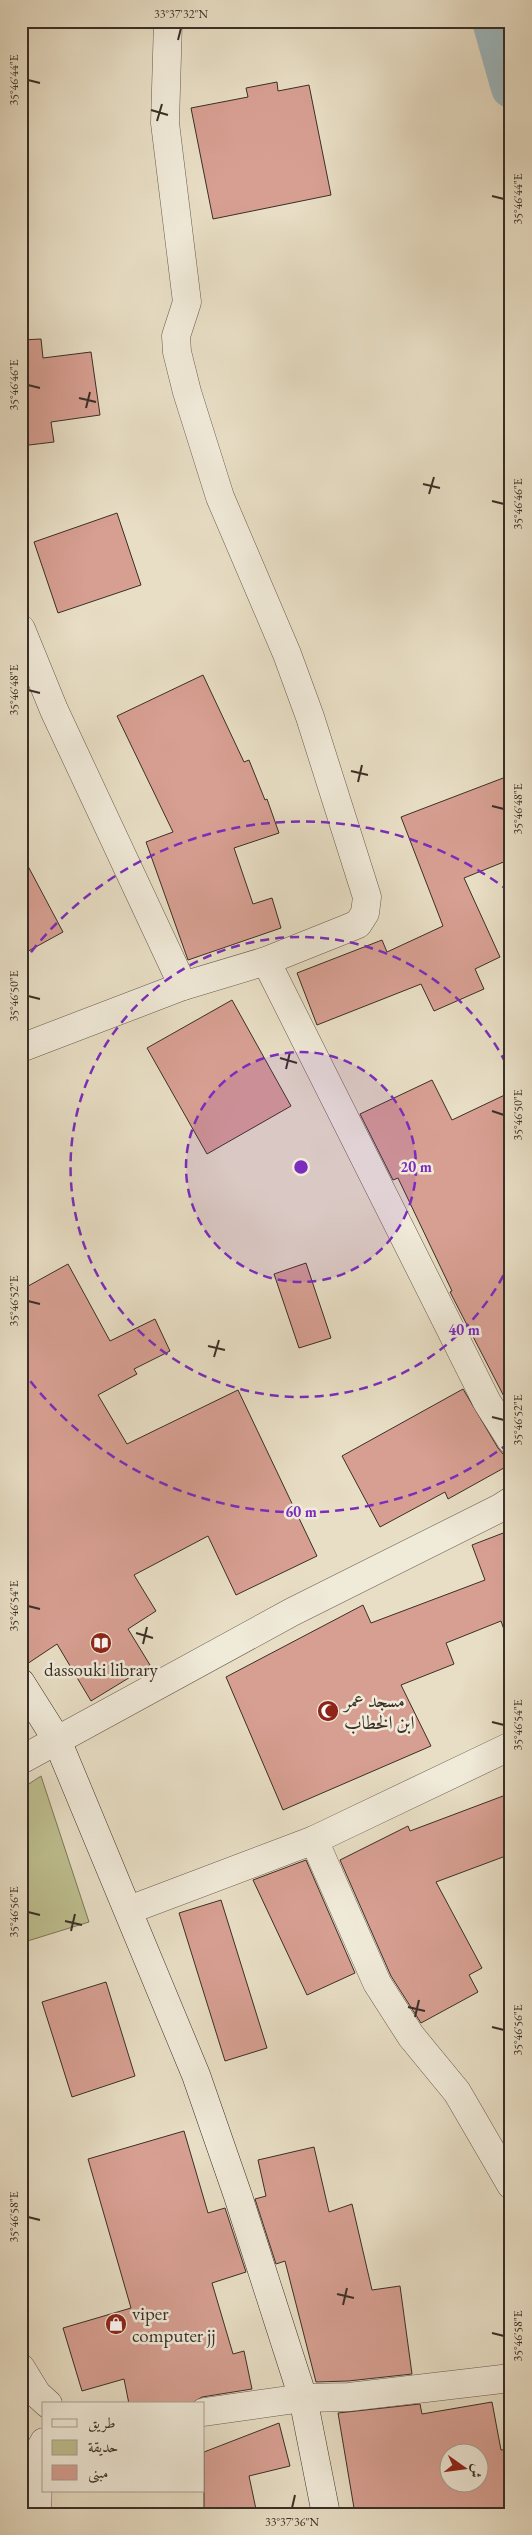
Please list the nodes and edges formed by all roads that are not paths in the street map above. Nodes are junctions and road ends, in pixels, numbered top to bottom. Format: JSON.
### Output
{"nodes":[{"id":1,"x":168,"y":21,"type":"edge"},
{"id":2,"x":21,"y":629,"type":"edge"},
{"id":3,"x":266,"y":961,"type":"junction"},
{"id":4,"x":183,"y":986,"type":"junction"},
{"id":5,"x":21,"y":1048,"type":"edge"},
{"id":6,"x":511,"y":1440,"type":"edge"},
{"id":7,"x":511,"y":1501,"type":"edge"},
{"id":8,"x":21,"y":1682,"type":"edge"},
{"id":9,"x":57,"y":1740,"type":"junction"},
{"id":10,"x":511,"y":1746,"type":"edge"},
{"id":11,"x":21,"y":1760,"type":"edge"},
{"id":12,"x":314,"y":1840,"type":"junction"},
{"id":13,"x":129,"y":1910,"type":"junction"},
{"id":14,"x":511,"y":2184,"type":"edge"},
{"id":15,"x":21,"y":2368,"type":"edge"},
{"id":16,"x":511,"y":2378,"type":"edge"},
{"id":17,"x":303,"y":2398,"type":"junction"},
{"id":18,"x":46,"y":2402,"type":"edge"},
{"id":19,"x":205,"y":2412,"type":"edge"},
{"id":20,"x":42,"y":2446,"type":"edge"},
{"id":21,"x":37,"y":2514,"type":"edge"},
{"id":22,"x":326,"y":2514,"type":"edge"}],
"edges":[{"from":1,"to":3,"type":"street"},
{"from":2,"to":4,"type":"street"},
{"from":3,"to":4,"type":"street"},
{"from":3,"to":6,"type":"street"},
{"from":4,"to":5,"type":"street"},
{"from":7,"to":9,"type":"street"},
{"from":8,"to":9,"type":"street"},
{"from":9,"to":11,"type":"street"},
{"from":9,"to":13,"type":"street"},
{"from":10,"to":12,"type":"street"},
{"from":12,"to":13,"type":"street"},
{"from":12,"to":14,"type":"street"},
{"from":13,"to":17,"type":"street"},
{"from":15,"to":18,"type":"street"},
{"from":16,"to":17,"type":"street"},
{"from":17,"to":19,"type":"street"},
{"from":17,"to":22,"type":"street"},
{"from":20,"to":21,"type":"street"}]}
